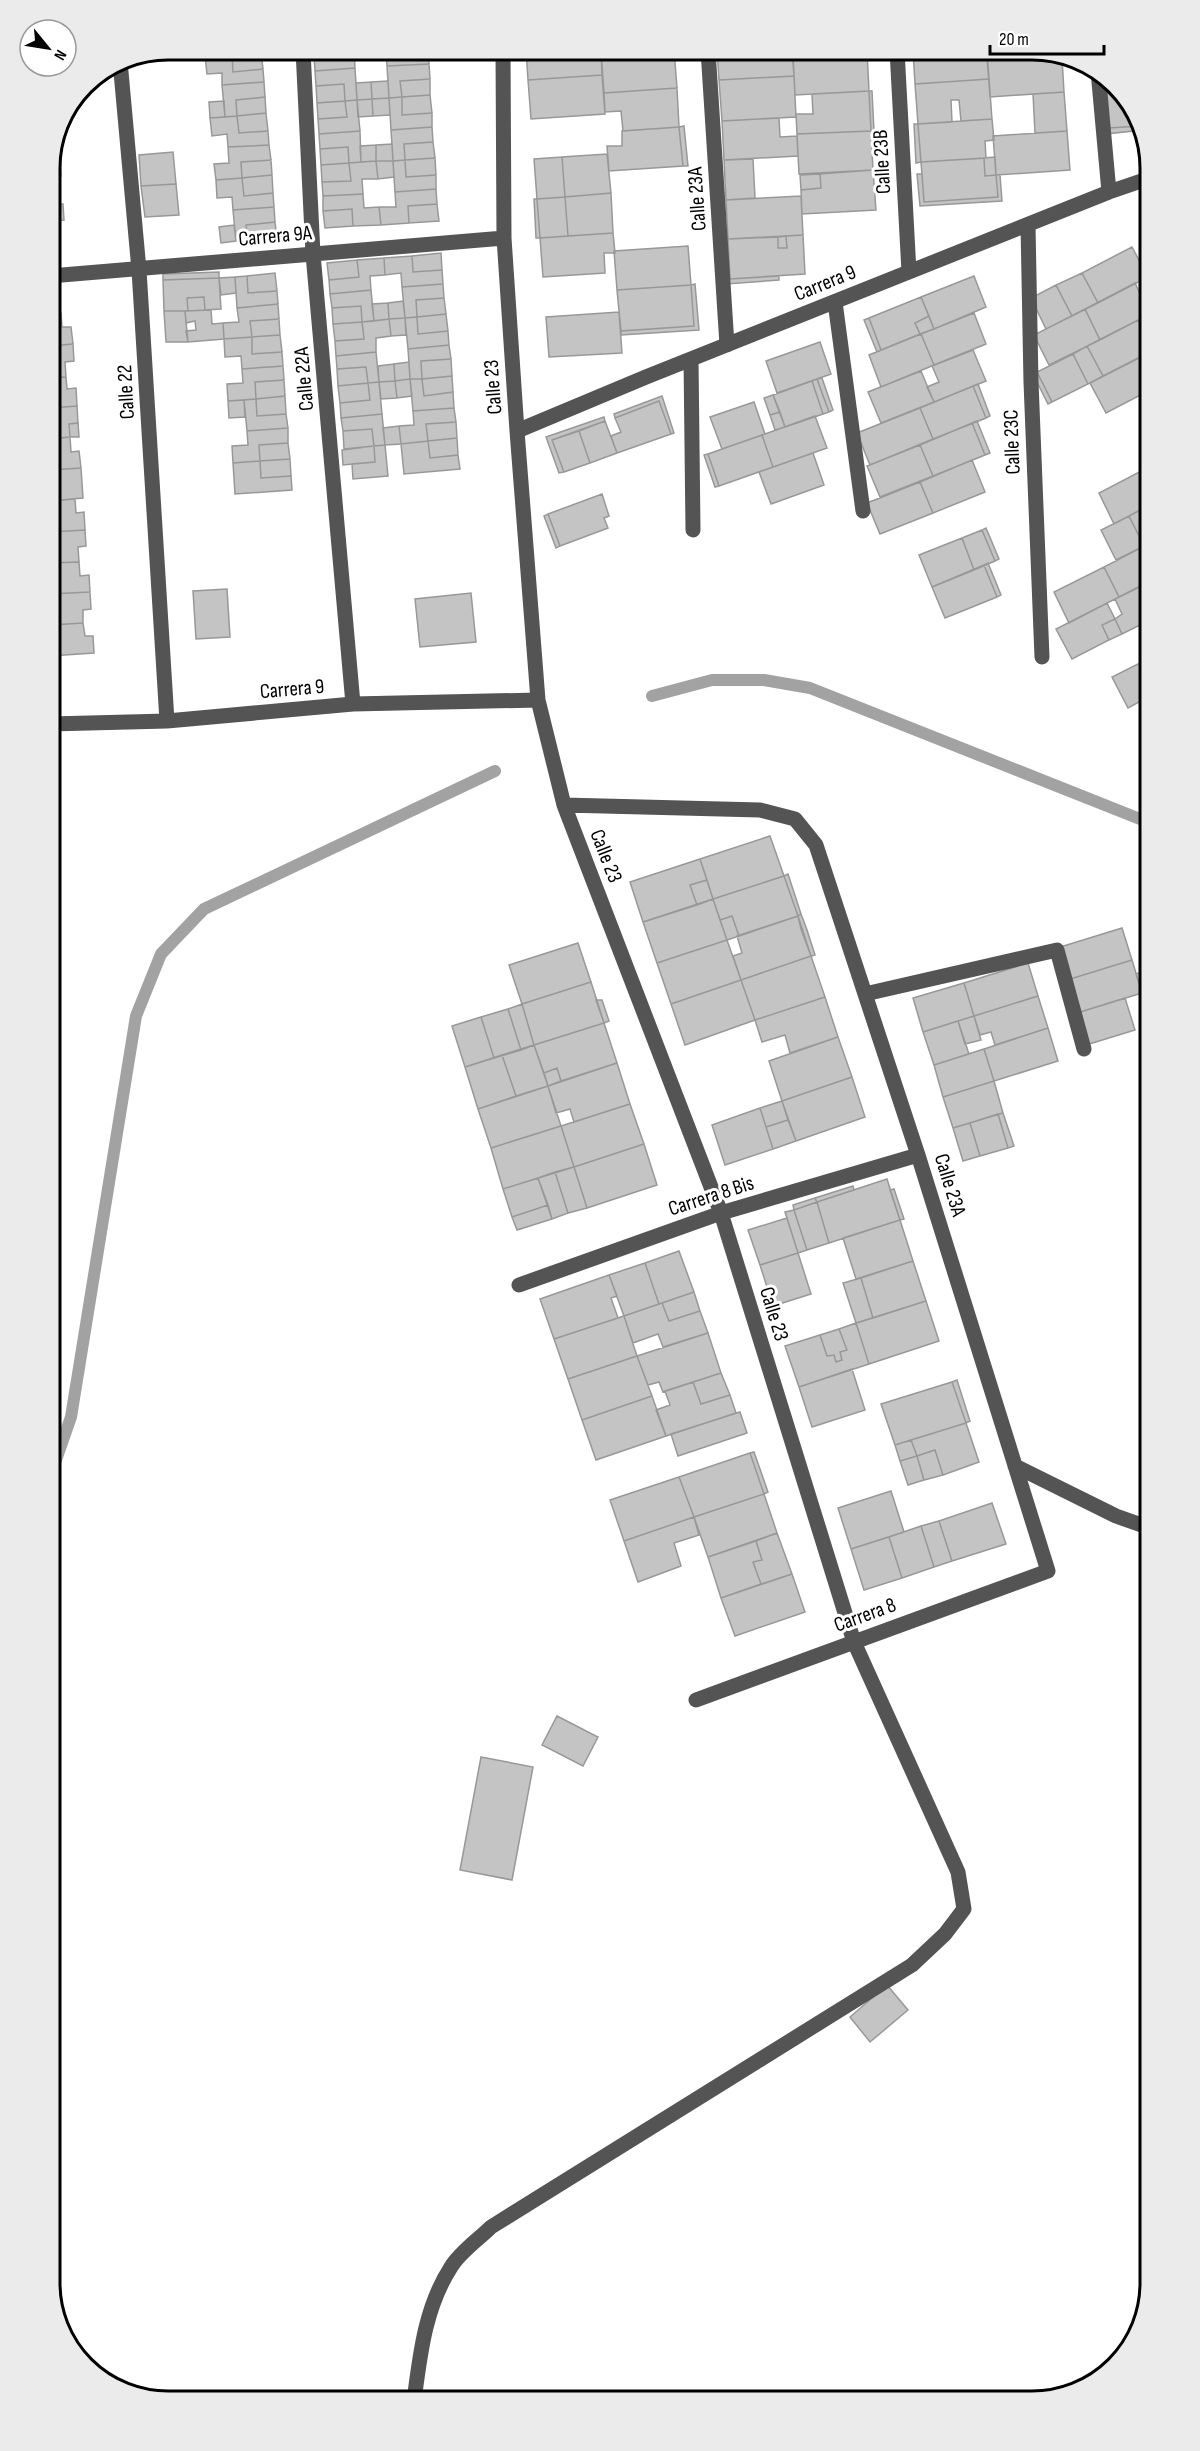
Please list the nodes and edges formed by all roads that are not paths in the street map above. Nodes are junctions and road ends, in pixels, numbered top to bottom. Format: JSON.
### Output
{"nodes":[{"id":1,"x":304,"y":60,"type":"edge"},
{"id":2,"x":503,"y":60,"type":"edge"},
{"id":3,"x":709,"y":60,"type":"edge"},
{"id":4,"x":898,"y":60,"type":"edge"},
{"id":5,"x":121,"y":71,"type":"edge"},
{"id":6,"x":1099,"y":84,"type":"edge"},
{"id":7,"x":1140,"y":181,"type":"edge"},
{"id":8,"x":1109,"y":192,"type":"junction"},
{"id":9,"x":1028,"y":225,"type":"junction"},
{"id":10,"x":504,"y":238,"type":"junction"},
{"id":11,"x":314,"y":254,"type":"junction"},
{"id":12,"x":139,"y":270,"type":"junction"},
{"id":13,"x":909,"y":272,"type":"junction"},
{"id":14,"x":60,"y":275,"type":"edge"},
{"id":15,"x":835,"y":302,"type":"junction"},
{"id":16,"x":727,"y":345,"type":"junction"},
{"id":17,"x":691,"y":359,"type":"junction"},
{"id":18,"x":517,"y":431,"type":"junction"},
{"id":19,"x":863,"y":511,"type":"dead end"},
{"id":20,"x":693,"y":530,"type":"dead end"},
{"id":21,"x":1042,"y":657,"type":"dead end"},
{"id":22,"x":538,"y":700,"type":"junction"},
{"id":23,"x":353,"y":704,"type":"junction"},
{"id":24,"x":167,"y":721,"type":"junction"},
{"id":25,"x":60,"y":724,"type":"edge"},
{"id":26,"x":564,"y":805,"type":"junction"},
{"id":27,"x":865,"y":994,"type":"junction"},
{"id":28,"x":1084,"y":1049,"type":"dead end"},
{"id":29,"x":918,"y":1155,"type":"junction"},
{"id":30,"x":721,"y":1213,"type":"junction"},
{"id":31,"x":519,"y":1285,"type":"dead end"},
{"id":32,"x":1015,"y":1466,"type":"junction"},
{"id":33,"x":1140,"y":1524,"type":"edge"},
{"id":34,"x":1048,"y":1571,"type":"joint"},
{"id":35,"x":854,"y":1642,"type":"junction"},
{"id":36,"x":696,"y":1700,"type":"dead end"},
{"id":37,"x":415,"y":2391,"type":"edge"}],
"edges":[{"from":1,"to":11,"type":"street","name":"Calle 22A"},
{"from":2,"to":10,"type":"street","name":"Calle 23"},
{"from":3,"to":16,"type":"street","name":"Calle 23A"},
{"from":4,"to":13,"type":"street","name":"Calle 23B"},
{"from":5,"to":12,"type":"street","name":"Calle 22"},
{"from":6,"to":8,"type":"street"},
{"from":7,"to":8,"type":"street","name":"Carrera 9"},
{"from":8,"to":9,"type":"street","name":"Carrera 9"},
{"from":9,"to":13,"type":"street","name":"Carrera 9"},
{"from":9,"to":21,"type":"street","name":"Calle 23C"},
{"from":10,"to":11,"type":"street","name":"Carrera 9A"},
{"from":10,"to":18,"type":"street","name":"Calle 23"},
{"from":11,"to":12,"type":"street","name":"Carrera 9A"},
{"from":11,"to":23,"type":"street","name":"Calle 22A"},
{"from":12,"to":14,"type":"street","name":"Carrera 9A"},
{"from":12,"to":24,"type":"street","name":"Calle 22"},
{"from":13,"to":15,"type":"street","name":"Carrera 9"},
{"from":15,"to":16,"type":"street","name":"Carrera 9"},
{"from":15,"to":19,"type":"street"},
{"from":16,"to":17,"type":"street","name":"Carrera 9"},
{"from":17,"to":18,"type":"street","name":"Carrera 9"},
{"from":17,"to":20,"type":"street"},
{"from":18,"to":22,"type":"street","name":"Calle 23"},
{"from":22,"to":23,"type":"street","name":"Carrera 9"},
{"from":22,"to":26,"type":"street","name":"Calle 23"},
{"from":23,"to":24,"type":"street","name":"Carrera 9"},
{"from":24,"to":25,"type":"street","name":"Carrera 9"},
{"from":26,"to":27,"type":"street","name":"Calle 23A"},
{"from":26,"to":30,"type":"street","name":"Calle 23"},
{"from":27,"to":28,"type":"street"},
{"from":27,"to":29,"type":"street","name":"Calle 23A"},
{"from":29,"to":30,"type":"street","name":"Carrera 8 Bis"},
{"from":29,"to":32,"type":"street","name":"Calle 23A"},
{"from":30,"to":31,"type":"street","name":"Carrera 8 Bis"},
{"from":30,"to":35,"type":"street","name":"Calle 23"},
{"from":32,"to":33,"type":"street"},
{"from":32,"to":34,"type":"street","name":"Calle 23A"},
{"from":34,"to":35,"type":"street","name":"Carrera 8"},
{"from":35,"to":36,"type":"street","name":"Carrera 8"},
{"from":35,"to":37,"type":"street","name":"Calle 23"}]}
